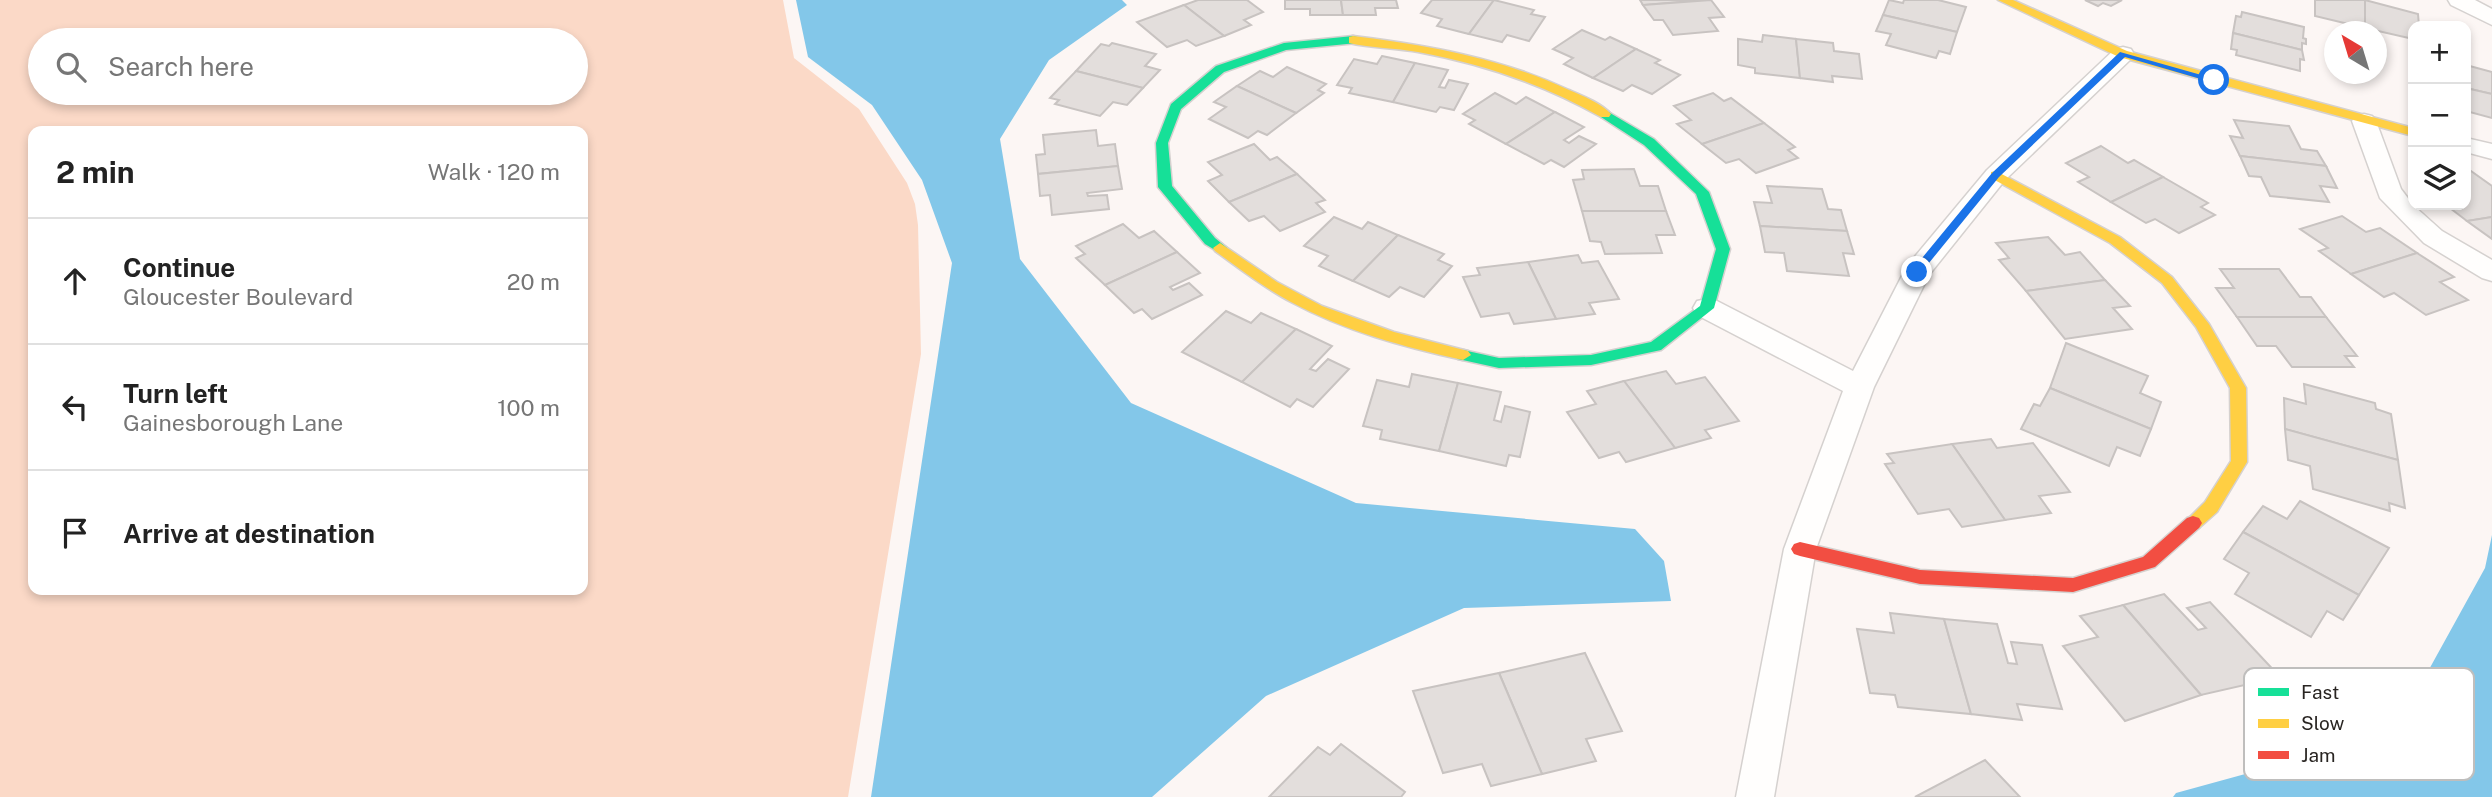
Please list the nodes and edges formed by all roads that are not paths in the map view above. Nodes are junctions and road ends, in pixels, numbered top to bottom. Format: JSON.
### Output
{"nodes":[{"id":1,"x":2004,"y":0,"type":"edge"},
{"id":2,"x":2459,"y":0,"type":"edge"},
{"id":3,"x":2492,"y":18,"type":"edge"},
{"id":4,"x":2123,"y":54,"type":"junction"},
{"id":5,"x":2364,"y":121,"type":"junction"},
{"id":6,"x":2408,"y":131,"type":"edge"},
{"id":7,"x":2471,"y":146,"type":"edge"},
{"id":8,"x":2492,"y":152,"type":"edge"},
{"id":9,"x":1996,"y":175,"type":"junction"},
{"id":10,"x":2492,"y":272,"type":"edge"},
{"id":11,"x":1707,"y":308,"type":"junction"},
{"id":12,"x":1859,"y":387,"type":"junction"},
{"id":13,"x":1800,"y":549,"type":"junction"},
{"id":14,"x":1755,"y":797,"type":"edge"}],
"edges":[{"from":1,"to":4,"type":"street"},
{"from":2,"to":3,"type":"street"},
{"from":4,"to":5,"type":"street"},
{"from":4,"to":9,"type":"street"},
{"from":5,"to":6,"type":"street"},
{"from":5,"to":10,"type":"street"},
{"from":7,"to":8,"type":"street"},
{"from":9,"to":12,"type":"street"},
{"from":9,"to":13,"type":"street"},
{"from":11,"to":11,"type":"street"},
{"from":11,"to":12,"type":"street"},
{"from":12,"to":13,"type":"street"},
{"from":13,"to":14,"type":"street"}]}
